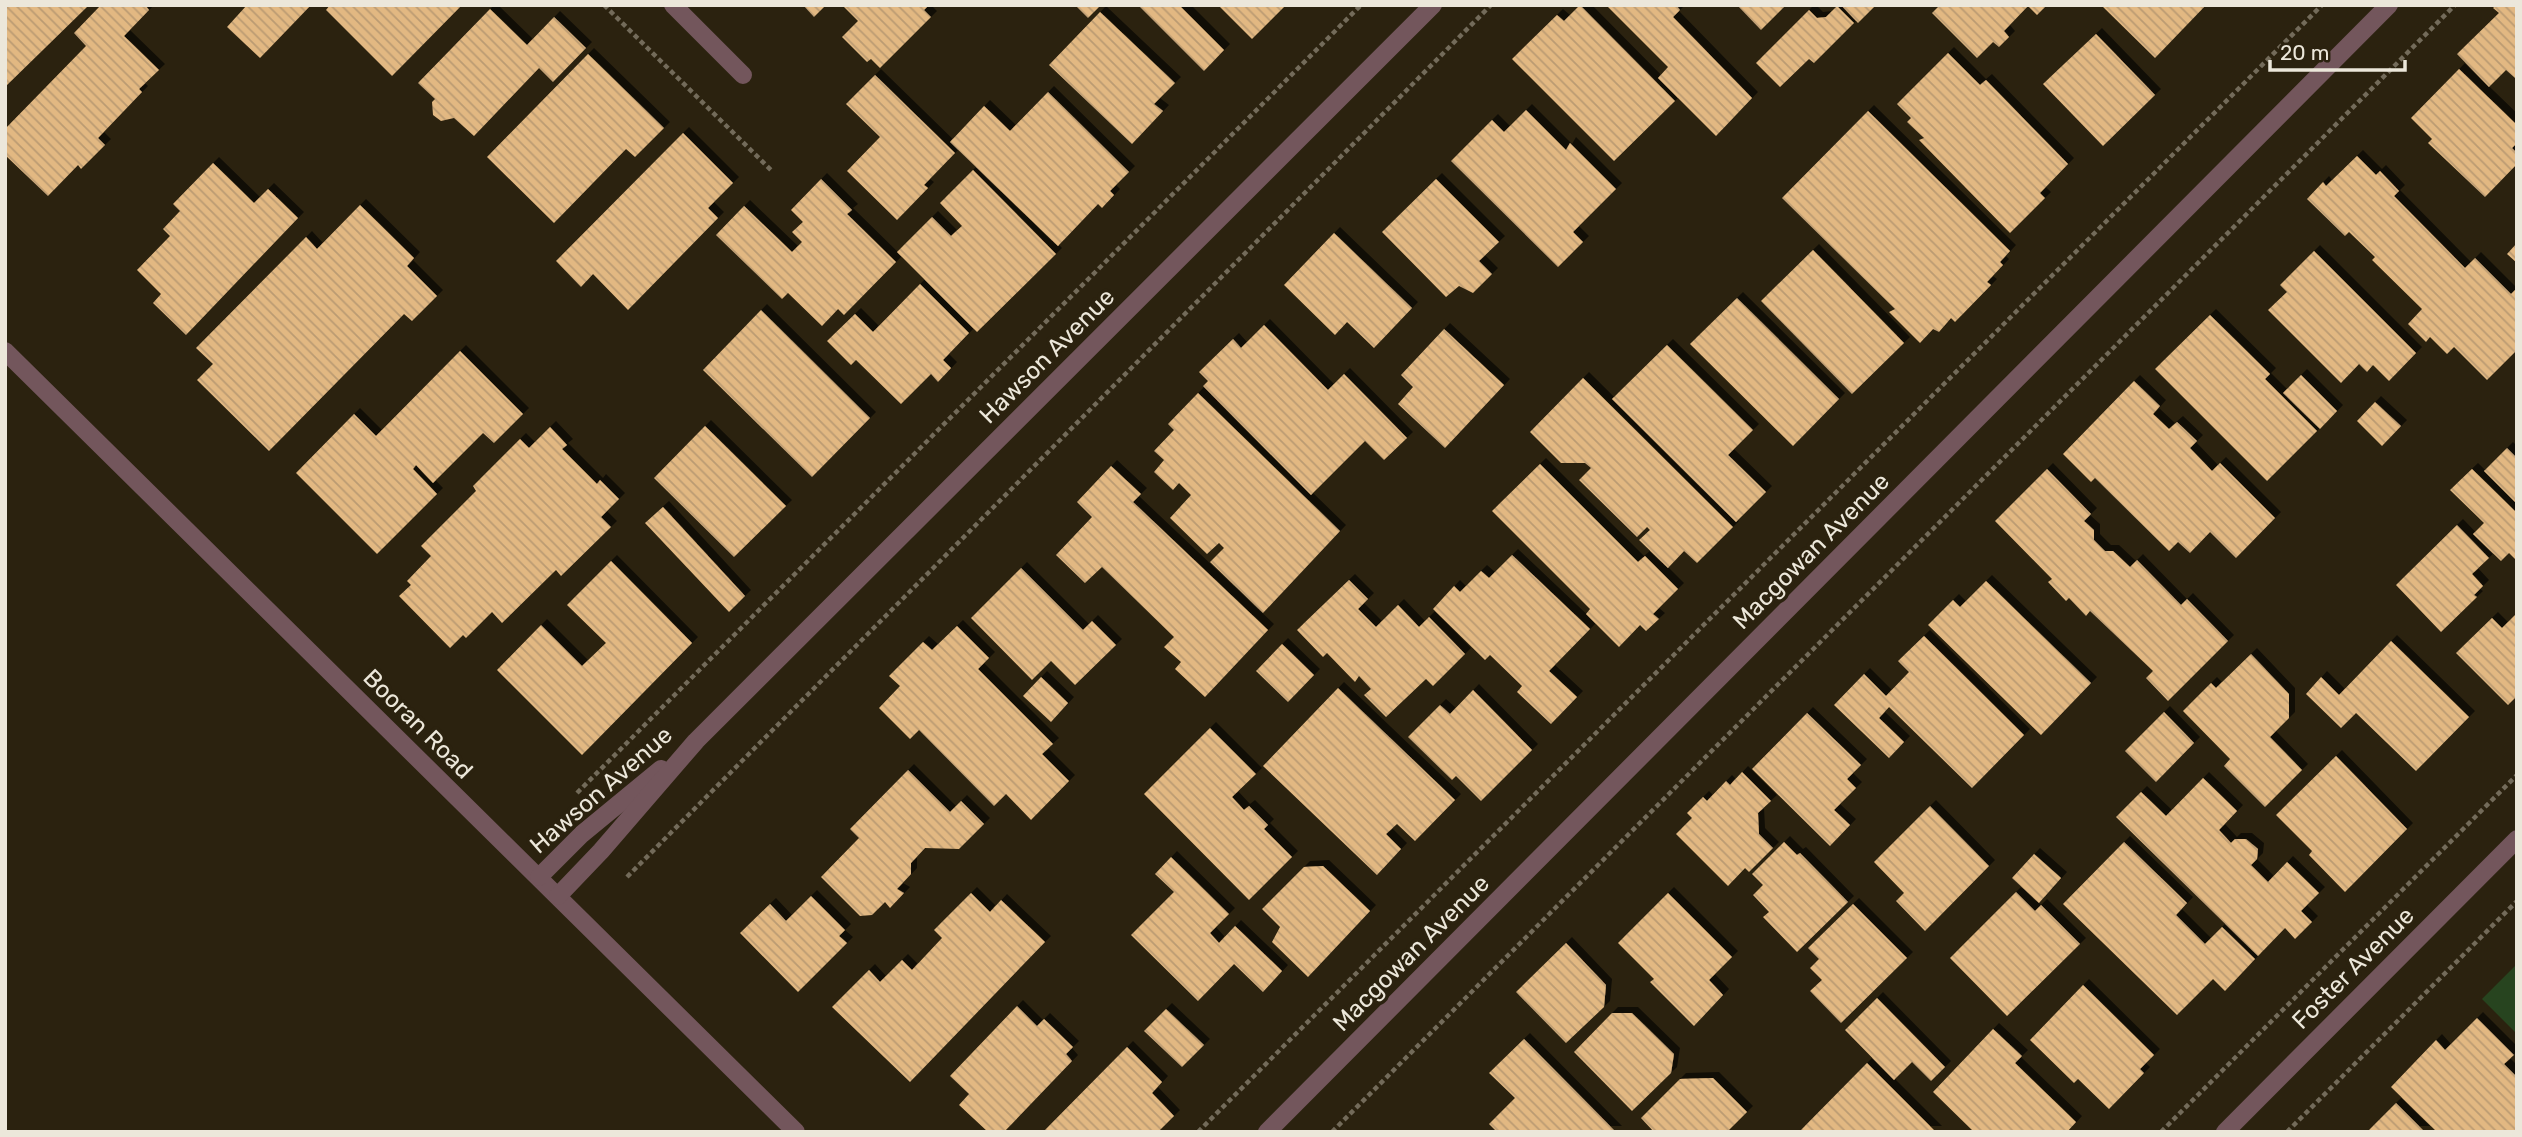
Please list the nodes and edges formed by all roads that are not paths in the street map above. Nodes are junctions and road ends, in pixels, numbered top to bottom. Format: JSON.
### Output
{"nodes":[{"id":1,"x":673,"y":5,"type":"edge"},
{"id":2,"x":1433,"y":5,"type":"edge"},
{"id":3,"x":2389,"y":5,"type":"edge"},
{"id":4,"x":743,"y":75,"type":"dead end"},
{"id":5,"x":5,"y":351,"type":"edge"},
{"id":6,"x":696,"y":741,"type":"junction"},
{"id":7,"x":2517,"y":839,"type":"edge"},
{"id":8,"x":538,"y":877,"type":"junction"},
{"id":9,"x":558,"y":896,"type":"junction"},
{"id":10,"x":785,"y":1128,"type":"edge"},
{"id":11,"x":1267,"y":1132,"type":"edge"},
{"id":12,"x":2225,"y":1132,"type":"edge"}],
"edges":[{"from":1,"to":4,"type":"street"},
{"from":2,"to":6,"type":"street","name":"Hawson Avenue"},
{"from":3,"to":11,"type":"street","name":"Macgowan Avenue"},
{"from":5,"to":8,"type":"street","name":"Booran Road"},
{"from":6,"to":8,"type":"street","name":"Hawson Avenue"},
{"from":6,"to":9,"type":"street","name":"Hawson Avenue"},
{"from":7,"to":12,"type":"street","name":"Foster Avenue"},
{"from":8,"to":9,"type":"street","name":"Booran Road"},
{"from":9,"to":10,"type":"street","name":"Booran Road"}]}
